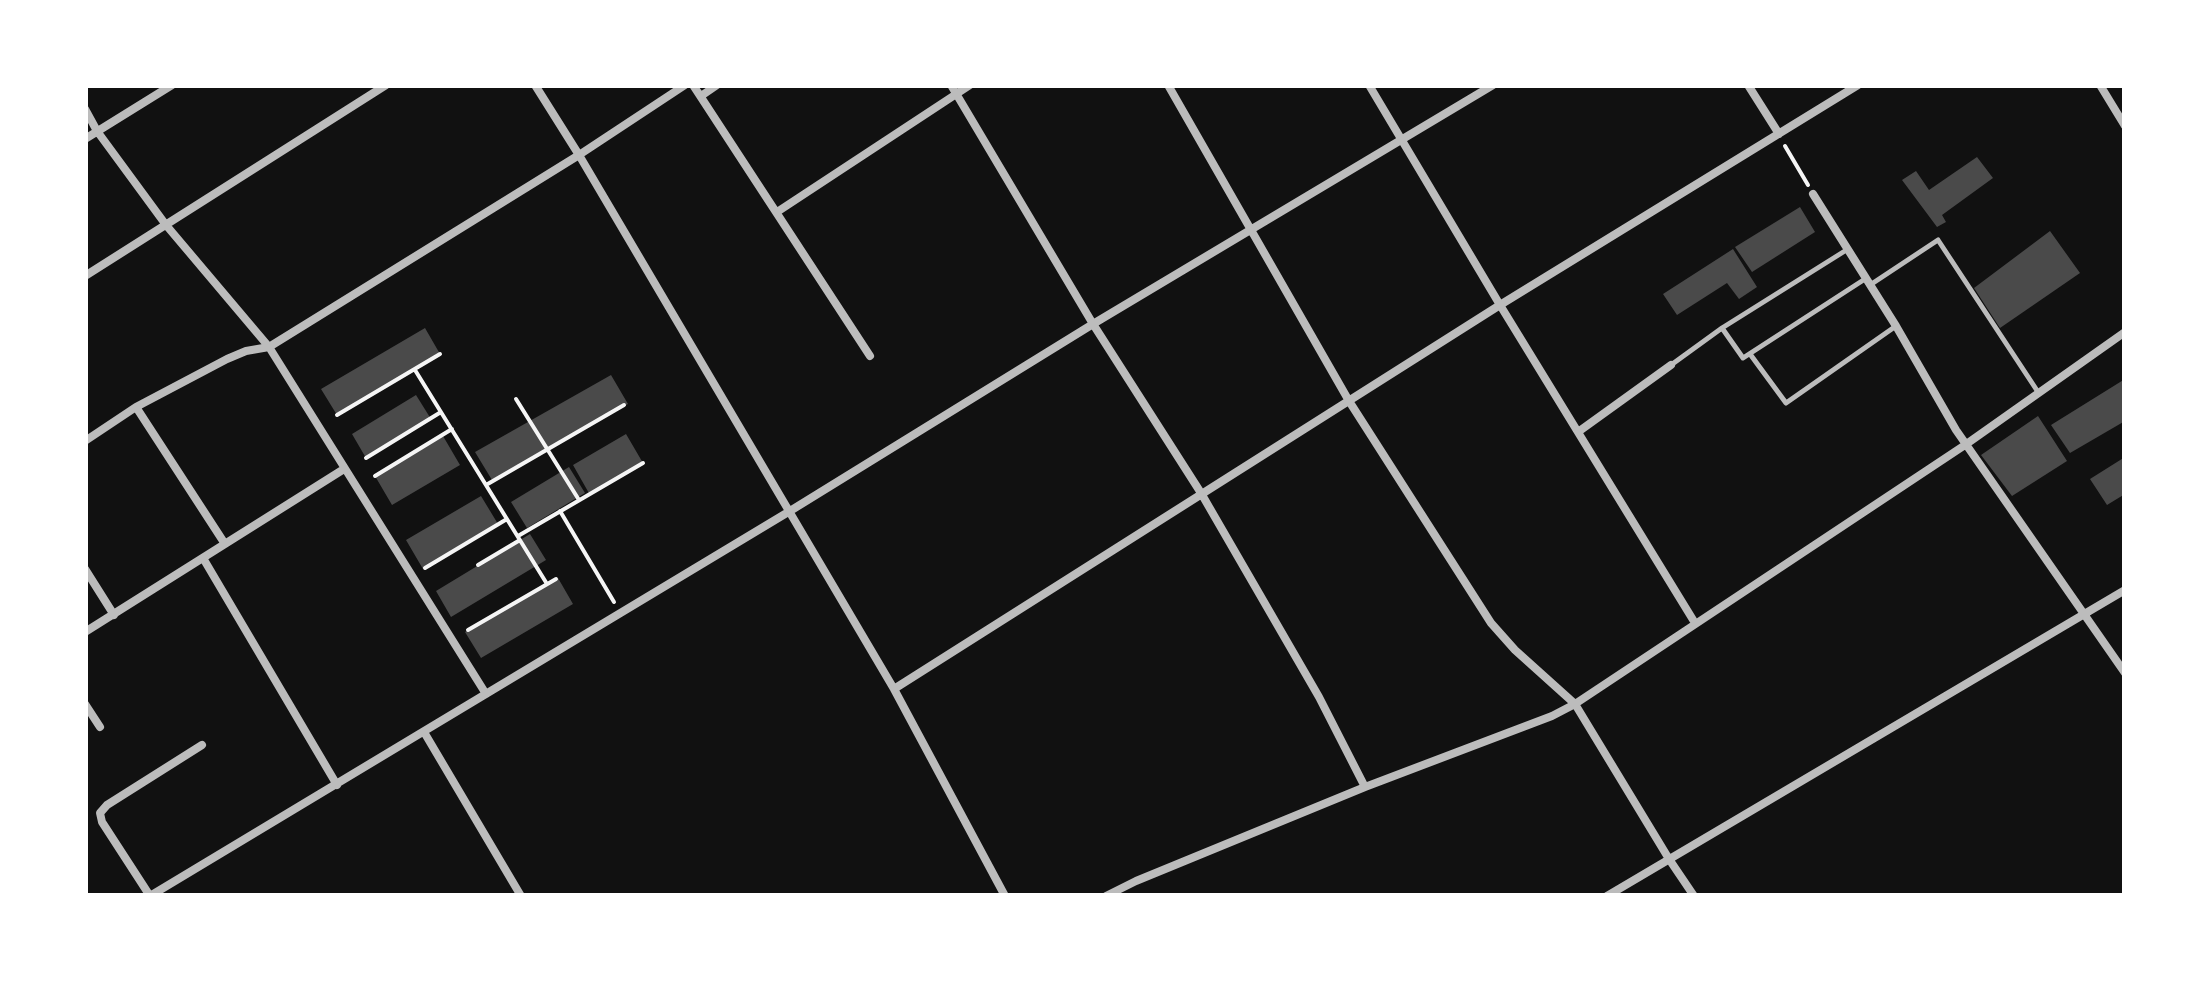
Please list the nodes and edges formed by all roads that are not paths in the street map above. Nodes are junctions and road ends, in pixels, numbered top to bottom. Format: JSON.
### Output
{"nodes":[{"id":1,"x":172,"y":85,"type":"edge"},
{"id":2,"x":386,"y":85,"type":"edge"},
{"id":3,"x":535,"y":85,"type":"edge"},
{"id":4,"x":685,"y":85,"type":"edge"},
{"id":5,"x":693,"y":85,"type":"edge"},
{"id":6,"x":717,"y":85,"type":"edge"},
{"id":7,"x":970,"y":85,"type":"edge"},
{"id":8,"x":1168,"y":85,"type":"edge"},
{"id":9,"x":1369,"y":85,"type":"edge"},
{"id":10,"x":1493,"y":85,"type":"edge"},
{"id":11,"x":1748,"y":85,"type":"edge"},
{"id":12,"x":1858,"y":85,"type":"edge"},
{"id":13,"x":2100,"y":85,"type":"edge"},
{"id":14,"x":954,"y":89,"type":"edge"},
{"id":15,"x":701,"y":96,"type":"junction"},
{"id":16,"x":85,"y":109,"type":"edge"},
{"id":17,"x":2125,"y":126,"type":"edge"},
{"id":18,"x":98,"y":131,"type":"junction"},
{"id":19,"x":1779,"y":134,"type":"junction"},
{"id":20,"x":85,"y":139,"type":"edge"},
{"id":21,"x":1403,"y":139,"type":"junction"},
{"id":22,"x":579,"y":155,"type":"junction"},
{"id":23,"x":1813,"y":194,"type":"road end"},
{"id":24,"x":777,"y":212,"type":"junction"},
{"id":25,"x":166,"y":224,"type":"junction"},
{"id":26,"x":1252,"y":230,"type":"junction"},
{"id":27,"x":1848,"y":249,"type":"junction"},
{"id":28,"x":85,"y":276,"type":"edge"},
{"id":29,"x":1868,"y":282,"type":"junction"},
{"id":30,"x":1500,"y":305,"type":"junction"},
{"id":31,"x":1093,"y":324,"type":"junction"},
{"id":32,"x":1896,"y":326,"type":"junction"},
{"id":33,"x":1722,"y":328,"type":"junction"},
{"id":34,"x":2125,"y":332,"type":"edge"},
{"id":35,"x":269,"y":348,"type":"junction"},
{"id":36,"x":1750,"y":354,"type":"junction"},
{"id":37,"x":870,"y":356,"type":"dead end"},
{"id":38,"x":1671,"y":365,"type":"joint"},
{"id":39,"x":2039,"y":394,"type":"junction"},
{"id":40,"x":1349,"y":401,"type":"junction"},
{"id":41,"x":136,"y":408,"type":"junction"},
{"id":42,"x":1578,"y":432,"type":"junction"},
{"id":43,"x":85,"y":441,"type":"edge"},
{"id":44,"x":1965,"y":445,"type":"junction"},
{"id":45,"x":344,"y":468,"type":"junction"},
{"id":46,"x":1201,"y":493,"type":"junction"},
{"id":47,"x":790,"y":510,"type":"junction"},
{"id":48,"x":225,"y":544,"type":"junction"},
{"id":49,"x":203,"y":558,"type":"junction"},
{"id":50,"x":85,"y":569,"type":"edge"},
{"id":51,"x":2125,"y":590,"type":"edge"},
{"id":52,"x":2085,"y":613,"type":"junction"},
{"id":53,"x":114,"y":615,"type":"junction"},
{"id":54,"x":1695,"y":623,"type":"junction"},
{"id":55,"x":85,"y":632,"type":"edge"},
{"id":56,"x":2125,"y":673,"type":"edge"},
{"id":57,"x":894,"y":690,"type":"junction"},
{"id":58,"x":486,"y":694,"type":"junction"},
{"id":59,"x":85,"y":704,"type":"edge"},
{"id":60,"x":1575,"y":704,"type":"junction"},
{"id":61,"x":100,"y":727,"type":"dead end"},
{"id":62,"x":424,"y":732,"type":"junction"},
{"id":63,"x":202,"y":745,"type":"dead end"},
{"id":64,"x":337,"y":785,"type":"junction"},
{"id":65,"x":1364,"y":787,"type":"junction"},
{"id":66,"x":1669,"y":859,"type":"junction"},
{"id":67,"x":150,"y":896,"type":"edge"},
{"id":68,"x":521,"y":896,"type":"edge"},
{"id":69,"x":1005,"y":896,"type":"edge"},
{"id":70,"x":1106,"y":896,"type":"edge"},
{"id":71,"x":1606,"y":896,"type":"edge"},
{"id":72,"x":1694,"y":896,"type":"edge"}],
"edges":[{"from":1,"to":18,"type":"street"},
{"from":2,"to":25,"type":"street"},
{"from":3,"to":22,"type":"street"},
{"from":4,"to":22,"type":"street"},
{"from":5,"to":15,"type":"street"},
{"from":6,"to":15,"type":"street"},
{"from":7,"to":14,"type":"street"},
{"from":8,"to":26,"type":"street"},
{"from":9,"to":21,"type":"street"},
{"from":10,"to":21,"type":"street"},
{"from":11,"to":19,"type":"street"},
{"from":12,"to":19,"type":"street"},
{"from":13,"to":17,"type":"street"},
{"from":14,"to":24,"type":"street"},
{"from":14,"to":31,"type":"street"},
{"from":15,"to":24,"type":"street"},
{"from":16,"to":18,"type":"street"},
{"from":18,"to":20,"type":"street"},
{"from":18,"to":25,"type":"street"},
{"from":19,"to":30,"type":"street"},
{"from":21,"to":26,"type":"street"},
{"from":21,"to":30,"type":"street"},
{"from":22,"to":35,"type":"street"},
{"from":22,"to":47,"type":"street"},
{"from":23,"to":27,"type":"street"},
{"from":24,"to":37,"type":"street"},
{"from":25,"to":28,"type":"street"},
{"from":25,"to":35,"type":"street"},
{"from":26,"to":31,"type":"street"},
{"from":26,"to":40,"type":"street"},
{"from":27,"to":29,"type":"street"},
{"from":27,"to":33,"type":"street"},
{"from":29,"to":32,"type":"street"},
{"from":29,"to":36,"type":"street"},
{"from":29,"to":39,"type":"street"},
{"from":30,"to":40,"type":"street"},
{"from":30,"to":42,"type":"street"},
{"from":31,"to":46,"type":"street"},
{"from":31,"to":47,"type":"street"},
{"from":32,"to":36,"type":"street"},
{"from":32,"to":44,"type":"street"},
{"from":33,"to":36,"type":"street"},
{"from":33,"to":38,"type":"street"},
{"from":34,"to":39,"type":"street"},
{"from":35,"to":41,"type":"street"},
{"from":35,"to":45,"type":"street"},
{"from":38,"to":42,"type":"street"},
{"from":39,"to":44,"type":"street"},
{"from":40,"to":46,"type":"street"},
{"from":40,"to":60,"type":"street"},
{"from":41,"to":43,"type":"street"},
{"from":41,"to":48,"type":"street"},
{"from":42,"to":54,"type":"street"},
{"from":44,"to":52,"type":"street"},
{"from":44,"to":54,"type":"street"},
{"from":45,"to":48,"type":"street"},
{"from":45,"to":58,"type":"street"},
{"from":46,"to":57,"type":"street"},
{"from":46,"to":65,"type":"street"},
{"from":47,"to":57,"type":"street"},
{"from":47,"to":58,"type":"street"},
{"from":48,"to":49,"type":"street"},
{"from":49,"to":53,"type":"street"},
{"from":49,"to":64,"type":"street"},
{"from":50,"to":53,"type":"street"},
{"from":51,"to":52,"type":"street"},
{"from":52,"to":56,"type":"street"},
{"from":52,"to":66,"type":"street"},
{"from":53,"to":55,"type":"street"},
{"from":54,"to":60,"type":"street"},
{"from":57,"to":69,"type":"street"},
{"from":58,"to":62,"type":"street"},
{"from":59,"to":61,"type":"street"},
{"from":60,"to":65,"type":"street"},
{"from":60,"to":66,"type":"street"},
{"from":62,"to":64,"type":"street"},
{"from":62,"to":68,"type":"street"},
{"from":63,"to":67,"type":"street"},
{"from":64,"to":67,"type":"street"},
{"from":65,"to":70,"type":"street"},
{"from":66,"to":71,"type":"street"},
{"from":66,"to":72,"type":"street"}]}
